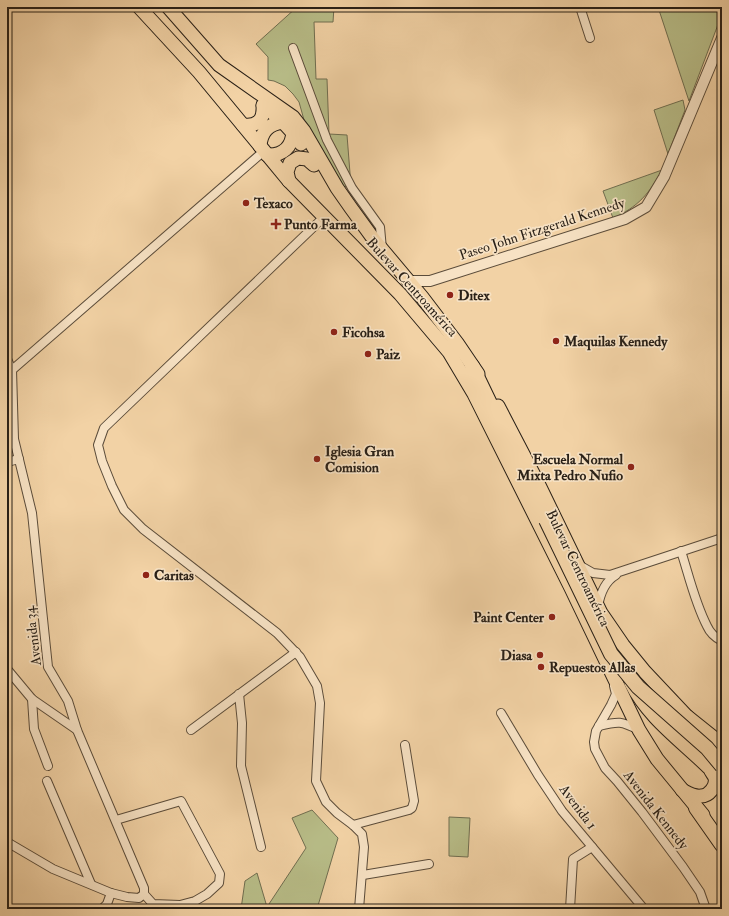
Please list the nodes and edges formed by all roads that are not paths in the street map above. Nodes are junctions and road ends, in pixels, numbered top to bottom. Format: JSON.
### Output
{"nodes":[{"id":1,"x":139,"y":7,"type":"edge"},
{"id":2,"x":168,"y":7,"type":"edge"},
{"id":3,"x":178,"y":7,"type":"edge"},
{"id":4,"x":580,"y":7,"type":"edge"},
{"id":5,"x":180,"y":21,"type":"junction"},
{"id":6,"x":590,"y":38,"type":"dead end"},
{"id":7,"x":722,"y":38,"type":"edge"},
{"id":8,"x":293,"y":48,"type":"dead end"},
{"id":9,"x":219,"y":66,"type":"junction"},
{"id":10,"x":263,"y":106,"type":"junction"},
{"id":11,"x":283,"y":122,"type":"junction"},
{"id":12,"x":243,"y":125,"type":"junction"},
{"id":13,"x":292,"y":132,"type":"junction"},
{"id":14,"x":264,"y":151,"type":"junction"},
{"id":15,"x":314,"y":165,"type":"junction"},
{"id":16,"x":290,"y":181,"type":"junction"},
{"id":17,"x":324,"y":216,"type":"junction"},
{"id":18,"x":382,"y":250,"type":"junction"},
{"id":19,"x":430,"y":281,"type":"junction"},
{"id":20,"x":415,"y":289,"type":"junction"},
{"id":21,"x":7,"y":359,"type":"edge"},
{"id":22,"x":472,"y":366,"type":"junction"},
{"id":23,"x":12,"y":370,"type":"junction"},
{"id":24,"x":19,"y":459,"type":"junction"},
{"id":25,"x":7,"y":462,"type":"edge"},
{"id":26,"x":722,"y":538,"type":"edge"},
{"id":27,"x":681,"y":551,"type":"junction"},
{"id":28,"x":578,"y":564,"type":"junction"},
{"id":29,"x":618,"y":573,"type":"junction"},
{"id":30,"x":600,"y":610,"type":"junction"},
{"id":31,"x":722,"y":642,"type":"edge"},
{"id":32,"x":296,"y":652,"type":"junction"},
{"id":33,"x":7,"y":669,"type":"edge"},
{"id":34,"x":613,"y":677,"type":"junction"},
{"id":35,"x":239,"y":694,"type":"junction"},
{"id":36,"x":32,"y":699,"type":"junction"},
{"id":37,"x":500,"y":713,"type":"dead end"},
{"id":38,"x":687,"y":717,"type":"junction"},
{"id":39,"x":599,"y":726,"type":"junction"},
{"id":40,"x":77,"y":730,"type":"junction"},
{"id":41,"x":191,"y":730,"type":"dead end"},
{"id":42,"x":639,"y":730,"type":"junction"},
{"id":43,"x":405,"y":745,"type":"dead end"},
{"id":44,"x":722,"y":745,"type":"edge"},
{"id":45,"x":722,"y":755,"type":"edge"},
{"id":46,"x":48,"y":766,"type":"dead end"},
{"id":47,"x":722,"y":766,"type":"edge"},
{"id":48,"x":47,"y":781,"type":"dead end"},
{"id":49,"x":682,"y":790,"type":"junction"},
{"id":50,"x":696,"y":808,"type":"junction"},
{"id":51,"x":116,"y":820,"type":"junction"},
{"id":52,"x":353,"y":824,"type":"junction"},
{"id":53,"x":722,"y":835,"type":"edge"},
{"id":54,"x":7,"y":842,"type":"edge"},
{"id":55,"x":722,"y":846,"type":"edge"},
{"id":56,"x":261,"y":847,"type":"dead end"},
{"id":57,"x":592,"y":847,"type":"junction"},
{"id":58,"x":429,"y":864,"type":"dead end"},
{"id":59,"x":363,"y":875,"type":"junction"},
{"id":60,"x":91,"y":884,"type":"junction"},
{"id":61,"x":111,"y":893,"type":"junction"},
{"id":62,"x":144,"y":894,"type":"junction"},
{"id":63,"x":102,"y":909,"type":"edge"},
{"id":64,"x":359,"y":909,"type":"edge"},
{"id":65,"x":570,"y":909,"type":"edge"},
{"id":66,"x":644,"y":909,"type":"edge"},
{"id":67,"x":706,"y":909,"type":"edge"}],
"edges":[{"from":1,"to":12,"type":"main road","name":"Bulevar Centroamérica"},
{"from":2,"to":5,"type":"main road","name":"Bulevar Centroamérica"},
{"from":3,"to":5,"type":"street"},
{"from":4,"to":6,"type":"street"},
{"from":5,"to":9,"type":"main road","name":"Bulevar Centroamérica"},
{"from":7,"to":19,"type":"street","name":"Paseo John Fitzgerald Kennedy"},
{"from":8,"to":18,"type":"street"},
{"from":9,"to":10,"type":"main road"},
{"from":9,"to":18,"type":"main road","name":"Bulevar Centroamérica"},
{"from":10,"to":11,"type":"main road"},
{"from":10,"to":12,"type":"main road"},
{"from":11,"to":13,"type":"main road"},
{"from":11,"to":14,"type":"main road"},
{"from":12,"to":14,"type":"main road","name":"Bulevar Centroamérica"},
{"from":13,"to":14,"type":"main road"},
{"from":13,"to":15,"type":"main road"},
{"from":14,"to":16,"type":"main road","name":"Bulevar Centroamérica"},
{"from":14,"to":23,"type":"street"},
{"from":15,"to":16,"type":"main road"},
{"from":15,"to":20,"type":"main road"},
{"from":16,"to":17,"type":"main road","name":"Bulevar Centroamérica"},
{"from":17,"to":32,"type":"street"},
{"from":17,"to":34,"type":"main road","name":"Bulevar Centroamérica"},
{"from":18,"to":20,"type":"main road","name":"Bulevar Centroamérica"},
{"from":19,"to":20,"type":"street"},
{"from":19,"to":20,"type":"street","name":"Paseo John Fitzgerald Kennedy"},
{"from":20,"to":22,"type":"main road","name":"Bulevar Centroamérica"},
{"from":21,"to":23,"type":"street","name":"Avenida 34"},
{"from":22,"to":28,"type":"main road","name":"Bulevar Centroamérica"},
{"from":22,"to":47,"type":"highway","bridge":true},
{"from":23,"to":24,"type":"street","name":"Avenida 34"},
{"from":24,"to":25,"type":"street"},
{"from":24,"to":40,"type":"street","name":"Avenida 34"},
{"from":26,"to":27,"type":"street"},
{"from":27,"to":29,"type":"street"},
{"from":27,"to":31,"type":"street"},
{"from":28,"to":29,"type":"street"},
{"from":28,"to":30,"type":"main road","name":"Bulevar Centroamérica"},
{"from":29,"to":30,"type":"street"},
{"from":30,"to":38,"type":"main road","name":"Bulevar Centroamérica"},
{"from":30,"to":49,"type":"main road"},
{"from":32,"to":35,"type":"street"},
{"from":32,"to":52,"type":"street"},
{"from":33,"to":36,"type":"street"},
{"from":34,"to":39,"type":"street","name":"Avenida Kennedy"},
{"from":34,"to":42,"type":"main road","name":"Bulevar Centroamérica"},
{"from":35,"to":41,"type":"street"},
{"from":35,"to":56,"type":"street"},
{"from":36,"to":40,"type":"street"},
{"from":36,"to":46,"type":"street"},
{"from":37,"to":57,"type":"street","name":"Avenida 1"},
{"from":38,"to":44,"type":"highway"},
{"from":38,"to":45,"type":"main road","name":"Bulevar Centroamérica"},
{"from":39,"to":42,"type":"street"},
{"from":39,"to":67,"type":"street","name":"Avenida Kennedy"},
{"from":40,"to":51,"type":"street","name":"Avenida 34"},
{"from":42,"to":49,"type":"main road","name":"Bulevar Centroamérica"},
{"from":43,"to":52,"type":"street"},
{"from":48,"to":60,"type":"street"},
{"from":49,"to":50,"type":"main road","name":"Bulevar Centroamérica"},
{"from":50,"to":53,"type":"main road","name":"Bulevar Centroamérica"},
{"from":50,"to":55,"type":"highway"},
{"from":51,"to":62,"type":"street","name":"Avenida 34"},
{"from":51,"to":62,"type":"street"},
{"from":52,"to":59,"type":"street"},
{"from":54,"to":60,"type":"street"},
{"from":57,"to":65,"type":"street"},
{"from":57,"to":66,"type":"street","name":"Avenida 1"},
{"from":58,"to":59,"type":"street"},
{"from":59,"to":64,"type":"street"},
{"from":60,"to":61,"type":"street"},
{"from":61,"to":62,"type":"street"},
{"from":61,"to":63,"type":"street"}]}
